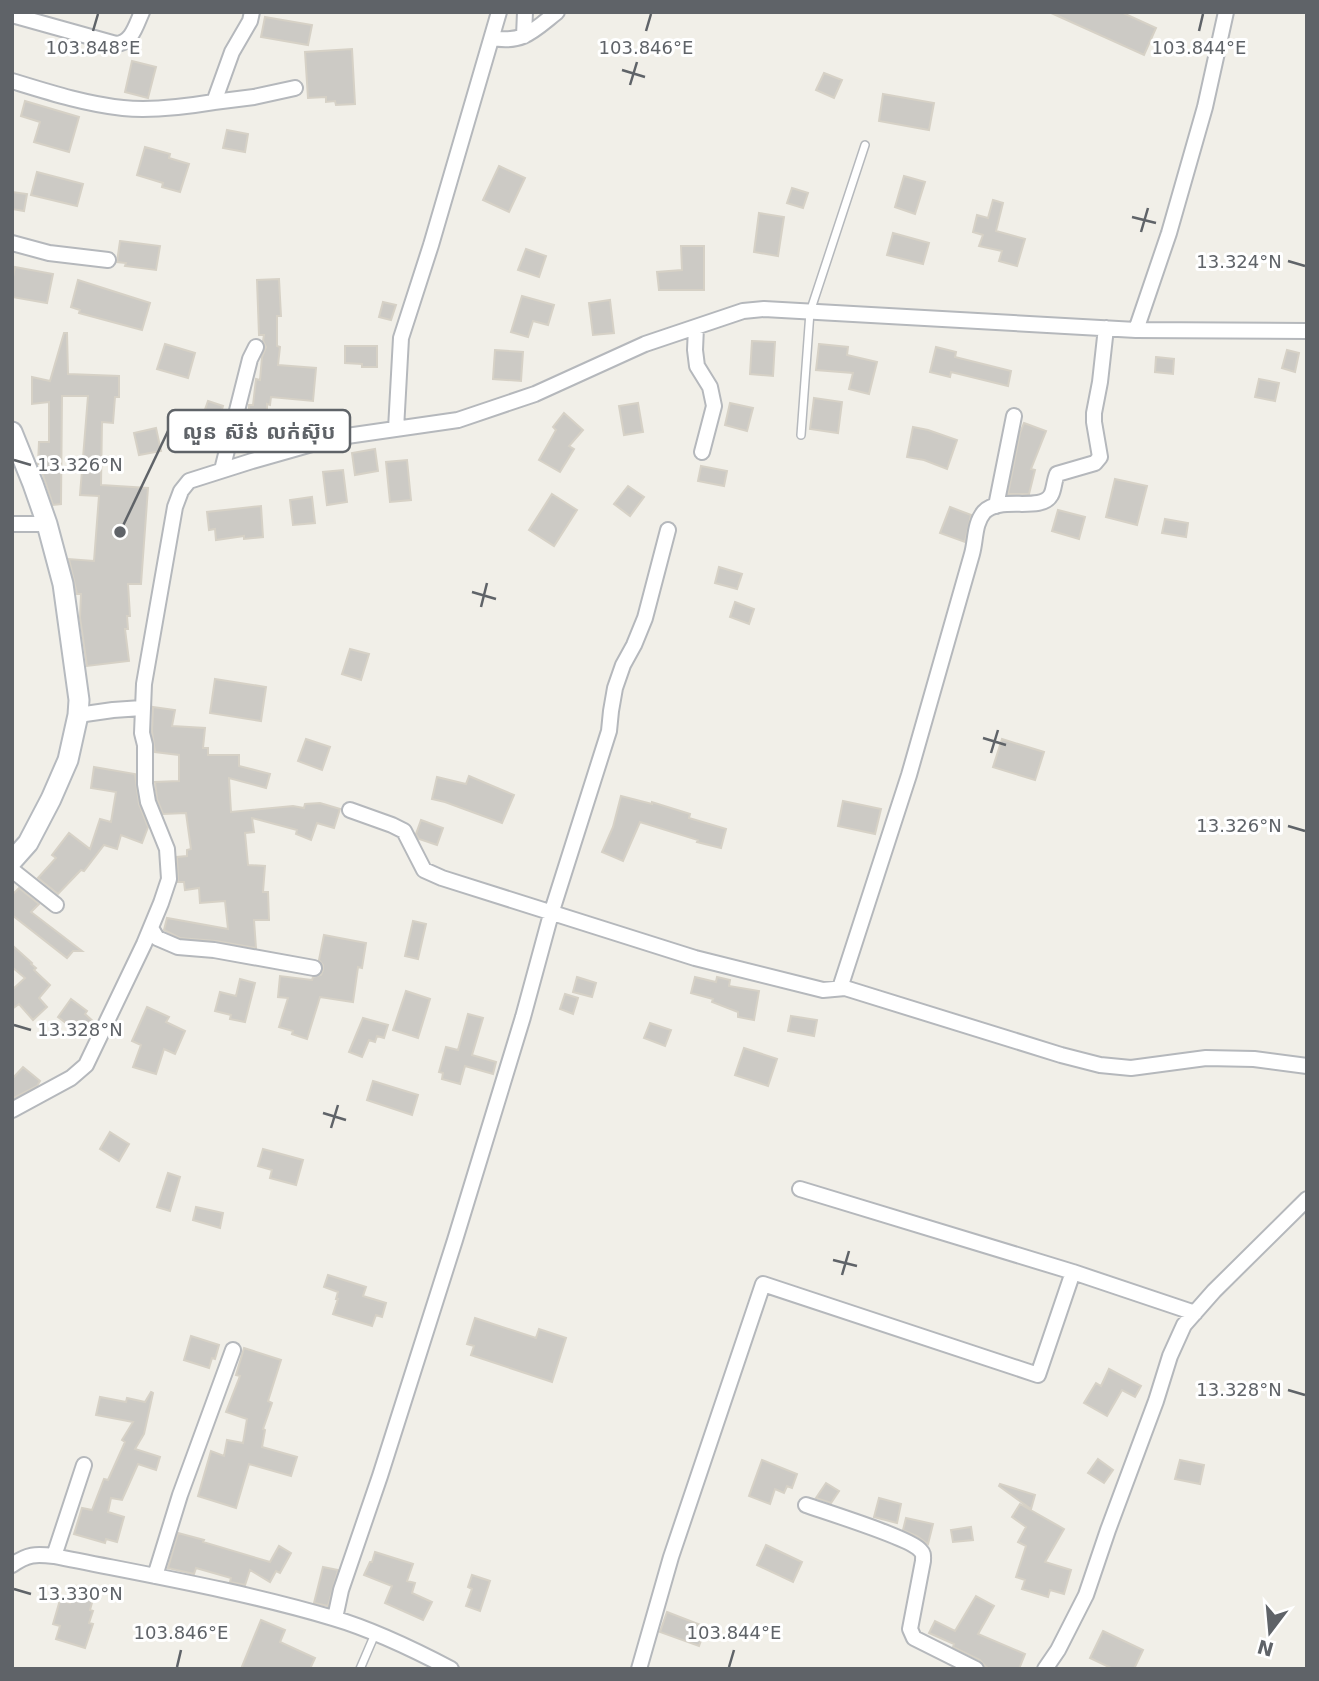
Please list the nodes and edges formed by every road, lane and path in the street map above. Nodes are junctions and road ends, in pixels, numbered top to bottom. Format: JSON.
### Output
{"nodes":[{"id":1,"x":142,"y":12,"type":"edge"},
{"id":2,"x":252,"y":12,"type":"edge"},
{"id":3,"x":499,"y":12,"type":"edge"},
{"id":4,"x":525,"y":12,"type":"edge"},
{"id":5,"x":557,"y":12,"type":"edge"},
{"id":6,"x":1226,"y":12,"type":"edge"},
{"id":7,"x":12,"y":15,"type":"edge"},
{"id":8,"x":524,"y":36,"type":"junction"},
{"id":9,"x":492,"y":38,"type":"junction"},
{"id":10,"x":12,"y":81,"type":"edge"},
{"id":11,"x":295,"y":88,"type":"dead end"},
{"id":12,"x":214,"y":102,"type":"junction"},
{"id":13,"x":865,"y":145,"type":"dead end"},
{"id":14,"x":12,"y":243,"type":"edge"},
{"id":15,"x":108,"y":260,"type":"dead end"},
{"id":16,"x":810,"y":312,"type":"junction"},
{"id":17,"x":696,"y":327,"type":"junction"},
{"id":18,"x":1105,"y":328,"type":"junction"},
{"id":19,"x":1136,"y":330,"type":"junction"},
{"id":20,"x":1307,"y":331,"type":"edge"},
{"id":21,"x":256,"y":347,"type":"dead end"},
{"id":22,"x":1014,"y":416,"type":"dead end"},
{"id":23,"x":396,"y":429,"type":"junction"},
{"id":24,"x":12,"y":432,"type":"edge"},
{"id":25,"x":801,"y":435,"type":"dead end"},
{"id":26,"x":702,"y":452,"type":"dead end"},
{"id":27,"x":222,"y":470,"type":"junction"},
{"id":28,"x":996,"y":506,"type":"junction"},
{"id":29,"x":12,"y":524,"type":"edge"},
{"id":30,"x":47,"y":524,"type":"junction"},
{"id":31,"x":668,"y":530,"type":"dead end"},
{"id":32,"x":142,"y":708,"type":"junction"},
{"id":33,"x":78,"y":715,"type":"junction"},
{"id":34,"x":350,"y":810,"type":"dead end"},
{"id":35,"x":12,"y":861,"type":"edge"},
{"id":36,"x":12,"y":870,"type":"edge"},
{"id":37,"x":56,"y":905,"type":"dead end"},
{"id":38,"x":551,"y":914,"type":"junction"},
{"id":39,"x":151,"y":928,"type":"junction"},
{"id":40,"x":314,"y":968,"type":"dead end"},
{"id":41,"x":840,"y":988,"type":"junction"},
{"id":42,"x":1307,"y":1066,"type":"edge"},
{"id":43,"x":12,"y":1110,"type":"edge"},
{"id":44,"x":800,"y":1189,"type":"dead end"},
{"id":45,"x":1307,"y":1199,"type":"edge"},
{"id":46,"x":1073,"y":1272,"type":"junction"},
{"id":47,"x":1195,"y":1313,"type":"junction"},
{"id":48,"x":233,"y":1350,"type":"dead end"},
{"id":49,"x":84,"y":1465,"type":"dead end"},
{"id":50,"x":806,"y":1505,"type":"dead end"},
{"id":51,"x":54,"y":1556,"type":"junction"},
{"id":52,"x":12,"y":1565,"type":"edge"},
{"id":53,"x":155,"y":1576,"type":"junction"},
{"id":54,"x":335,"y":1618,"type":"junction"},
{"id":55,"x":375,"y":1634,"type":"junction"},
{"id":56,"x":360,"y":1669,"type":"edge"},
{"id":57,"x":452,"y":1669,"type":"edge"},
{"id":58,"x":639,"y":1669,"type":"edge"},
{"id":59,"x":976,"y":1669,"type":"edge"},
{"id":60,"x":1045,"y":1669,"type":"edge"}],
"edges":[{"from":1,"to":7,"type":"street"},
{"from":2,"to":12,"type":"street"},
{"from":3,"to":9,"type":"street"},
{"from":4,"to":8,"type":"street"},
{"from":5,"to":8,"type":"street"},
{"from":6,"to":19,"type":"street"},
{"from":8,"to":9,"type":"street"},
{"from":9,"to":23,"type":"street"},
{"from":10,"to":12,"type":"street"},
{"from":11,"to":12,"type":"street"},
{"from":13,"to":16,"type":"lane"},
{"from":14,"to":15,"type":"street"},
{"from":16,"to":17,"type":"street"},
{"from":16,"to":18,"type":"street"},
{"from":16,"to":25,"type":"lane"},
{"from":17,"to":23,"type":"street"},
{"from":17,"to":26,"type":"street"},
{"from":18,"to":19,"type":"street"},
{"from":18,"to":28,"type":"street"},
{"from":19,"to":20,"type":"street"},
{"from":21,"to":27,"type":"street"},
{"from":22,"to":28,"type":"street"},
{"from":23,"to":27,"type":"street"},
{"from":24,"to":30,"type":"street"},
{"from":27,"to":32,"type":"street"},
{"from":28,"to":41,"type":"street"},
{"from":29,"to":30,"type":"street"},
{"from":30,"to":33,"type":"street"},
{"from":31,"to":38,"type":"street"},
{"from":32,"to":33,"type":"street"},
{"from":32,"to":39,"type":"street"},
{"from":33,"to":35,"type":"street"},
{"from":34,"to":38,"type":"street"},
{"from":36,"to":37,"type":"street"},
{"from":38,"to":41,"type":"street"},
{"from":38,"to":54,"type":"street"},
{"from":39,"to":40,"type":"street"},
{"from":39,"to":43,"type":"street"},
{"from":41,"to":42,"type":"street"},
{"from":44,"to":46,"type":"street"},
{"from":45,"to":47,"type":"street"},
{"from":46,"to":47,"type":"street"},
{"from":46,"to":58,"type":"street"},
{"from":47,"to":60,"type":"street"},
{"from":48,"to":53,"type":"street"},
{"from":49,"to":51,"type":"street"},
{"from":50,"to":59,"type":"street"},
{"from":51,"to":52,"type":"street"},
{"from":51,"to":53,"type":"street"},
{"from":53,"to":54,"type":"street"},
{"from":54,"to":55,"type":"street"},
{"from":55,"to":56,"type":"lane"},
{"from":55,"to":57,"type":"street"}]}
